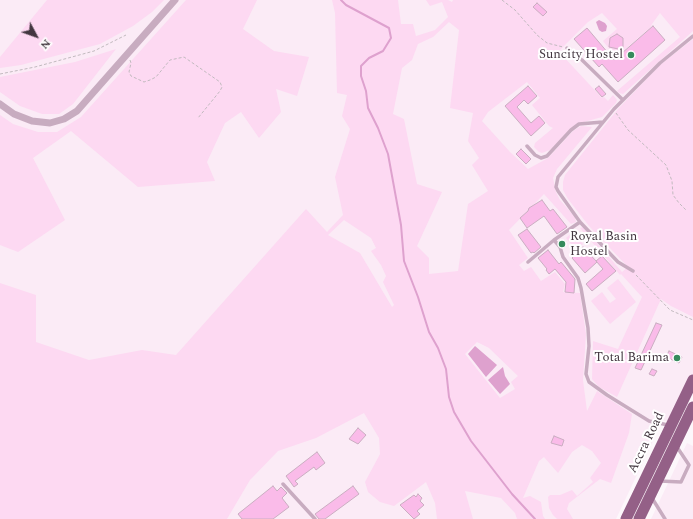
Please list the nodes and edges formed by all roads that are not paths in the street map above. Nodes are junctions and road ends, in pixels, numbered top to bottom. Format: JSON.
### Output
{"nodes":[{"id":1,"x":175,"y":0,"type":"edge"},
{"id":2,"x":693,"y":36,"type":"edge"},
{"id":3,"x":567,"y":48,"type":"road end"},
{"id":4,"x":623,"y":100,"type":"junction"},
{"id":5,"x":0,"y":104,"type":"edge"},
{"id":6,"x":603,"y":122,"type":"junction"},
{"id":7,"x":527,"y":146,"type":"dead end"},
{"id":8,"x":580,"y":222,"type":"junction"},
{"id":9,"x":554,"y":240,"type":"junction"},
{"id":10,"x":528,"y":262,"type":"dead end"},
{"id":11,"x":633,"y":272,"type":"road end"},
{"id":12,"x":693,"y":380,"type":"edge"},
{"id":13,"x":693,"y":408,"type":"edge"},
{"id":14,"x":671,"y":426,"type":"junction"},
{"id":15,"x":675,"y":444,"type":"junction"},
{"id":16,"x":657,"y":481,"type":"junction"},
{"id":17,"x":283,"y":484,"type":"dead end"},
{"id":18,"x":650,"y":495,"type":"junction"},
{"id":19,"x":315,"y":519,"type":"edge"},
{"id":20,"x":626,"y":519,"type":"edge"},
{"id":21,"x":639,"y":519,"type":"edge"},
{"id":22,"x":665,"y":519,"type":"edge"}],
"edges":[{"from":1,"to":5,"type":"street"},
{"from":2,"to":4,"type":"lane"},
{"from":3,"to":4,"type":"lane"},
{"from":4,"to":6,"type":"lane"},
{"from":6,"to":7,"type":"lane"},
{"from":6,"to":8,"type":"lane"},
{"from":8,"to":9,"type":"lane"},
{"from":8,"to":11,"type":"lane"},
{"from":9,"to":10,"type":"lane"},
{"from":9,"to":14,"type":"lane"},
{"from":12,"to":14,"type":"highway","name":"Accra Road"},
{"from":13,"to":15,"type":"highway","name":"Accra Road"},
{"from":14,"to":20,"type":"highway","name":"Accra Road"},
{"from":15,"to":16,"type":"highway","name":"Accra Road"},
{"from":15,"to":16,"type":"lane"},
{"from":16,"to":18,"type":"highway","name":"Accra Road"},
{"from":17,"to":19,"type":"lane"},
{"from":18,"to":21,"type":"highway","name":"Accra Road"},
{"from":18,"to":22,"type":"lane"}]}
